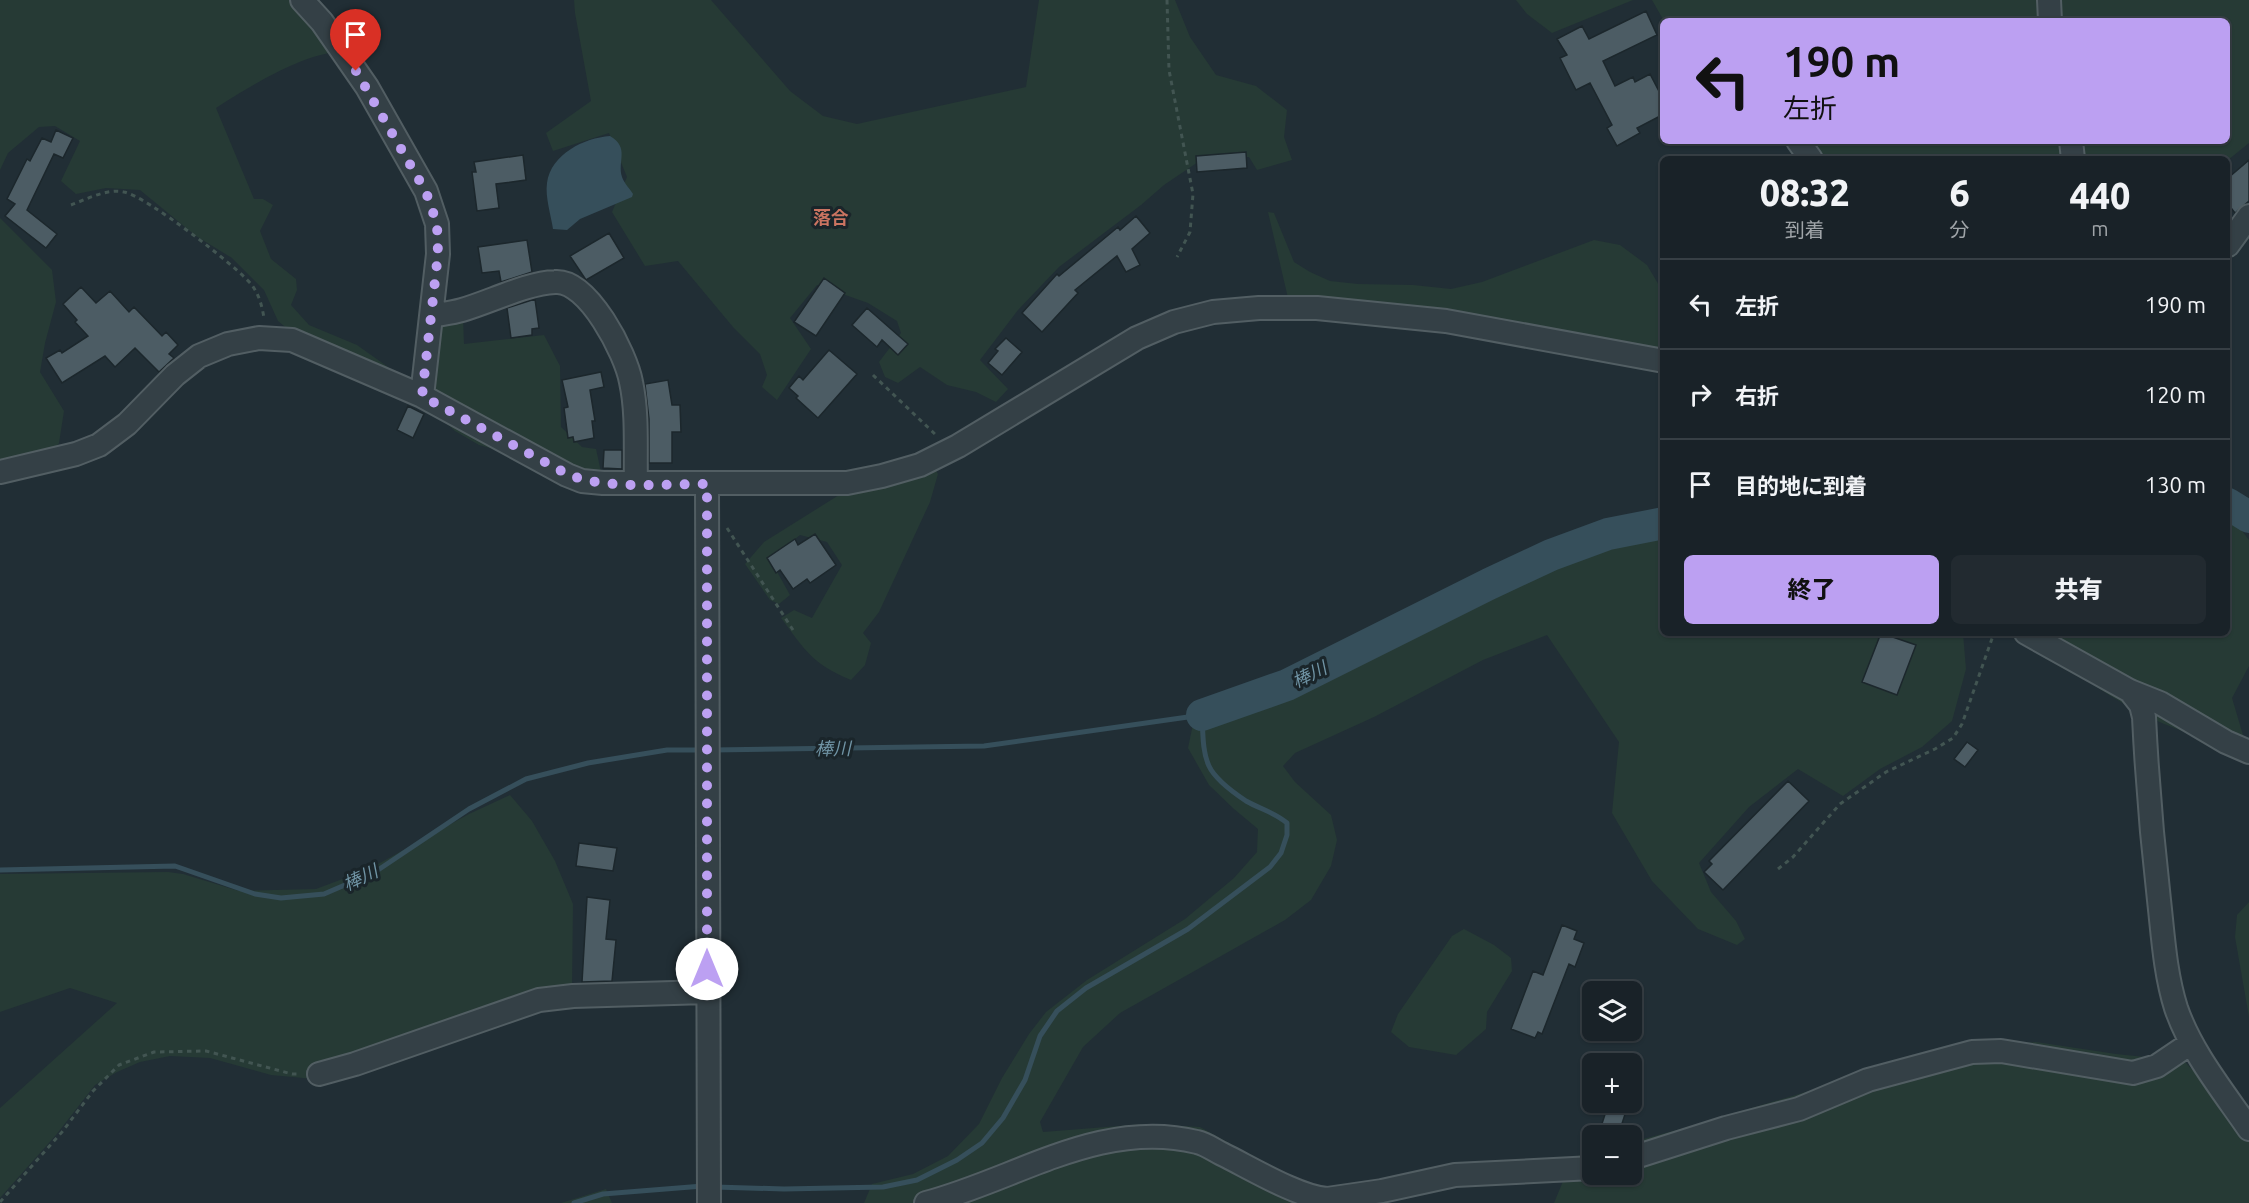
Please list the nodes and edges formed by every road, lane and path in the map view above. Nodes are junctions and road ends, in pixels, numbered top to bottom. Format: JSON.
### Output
{"nodes":[{"id":1,"x":302,"y":0,"type":"edge"},
{"id":2,"x":1167,"y":0,"type":"edge"},
{"id":3,"x":2049,"y":0,"type":"edge"},
{"id":4,"x":2050,"y":18,"type":"edge"},
{"id":5,"x":71,"y":205,"type":"dead end"},
{"id":6,"x":2249,"y":216,"type":"edge"},
{"id":7,"x":2230,"y":242,"type":"edge"},
{"id":8,"x":1177,"y":257,"type":"dead end"},
{"id":9,"x":431,"y":316,"type":"junction"},
{"id":10,"x":268,"y":339,"type":"junction"},
{"id":11,"x":1660,"y":360,"type":"edge"},
{"id":12,"x":873,"y":375,"type":"dead end"},
{"id":13,"x":422,"y":396,"type":"junction"},
{"id":14,"x":945,"y":443,"type":"dead end"},
{"id":15,"x":0,"y":472,"type":"edge"},
{"id":16,"x":636,"y":483,"type":"junction"},
{"id":17,"x":707,"y":492,"type":"junction"},
{"id":18,"x":793,"y":630,"type":"dead end"},
{"id":19,"x":1993,"y":636,"type":"edge"},
{"id":20,"x":2031,"y":636,"type":"edge"},
{"id":21,"x":2130,"y":692,"type":"junction"},
{"id":22,"x":2249,"y":752,"type":"edge"},
{"id":23,"x":1778,"y":869,"type":"dead end"},
{"id":24,"x":707,"y":992,"type":"junction"},
{"id":25,"x":2191,"y":1043,"type":"junction"},
{"id":26,"x":320,"y":1074,"type":"joint"},
{"id":27,"x":2249,"y":1129,"type":"edge"},
{"id":28,"x":1642,"y":1155,"type":"edge"},
{"id":29,"x":1582,"y":1170,"type":"edge"},
{"id":30,"x":0,"y":1202,"type":"edge"},
{"id":31,"x":709,"y":1203,"type":"edge"},
{"id":32,"x":926,"y":1203,"type":"edge"}],
"edges":[{"from":1,"to":9,"type":"street"},
{"from":2,"to":8,"type":"path"},
{"from":3,"to":4,"type":"street"},
{"from":5,"to":10,"type":"path"},
{"from":6,"to":7,"type":"street"},
{"from":9,"to":13,"type":"street"},
{"from":9,"to":16,"type":"street"},
{"from":10,"to":13,"type":"street"},
{"from":10,"to":15,"type":"street"},
{"from":11,"to":17,"type":"street"},
{"from":12,"to":14,"type":"path"},
{"from":13,"to":16,"type":"street"},
{"from":16,"to":17,"type":"street"},
{"from":17,"to":18,"type":"path"},
{"from":17,"to":24,"type":"street"},
{"from":19,"to":23,"type":"path"},
{"from":20,"to":21,"type":"street"},
{"from":21,"to":22,"type":"street"},
{"from":21,"to":25,"type":"street"},
{"from":24,"to":26,"type":"street"},
{"from":24,"to":31,"type":"street"},
{"from":25,"to":27,"type":"street"},
{"from":25,"to":28,"type":"street"},
{"from":26,"to":30,"type":"path"},
{"from":29,"to":32,"type":"street"}]}
